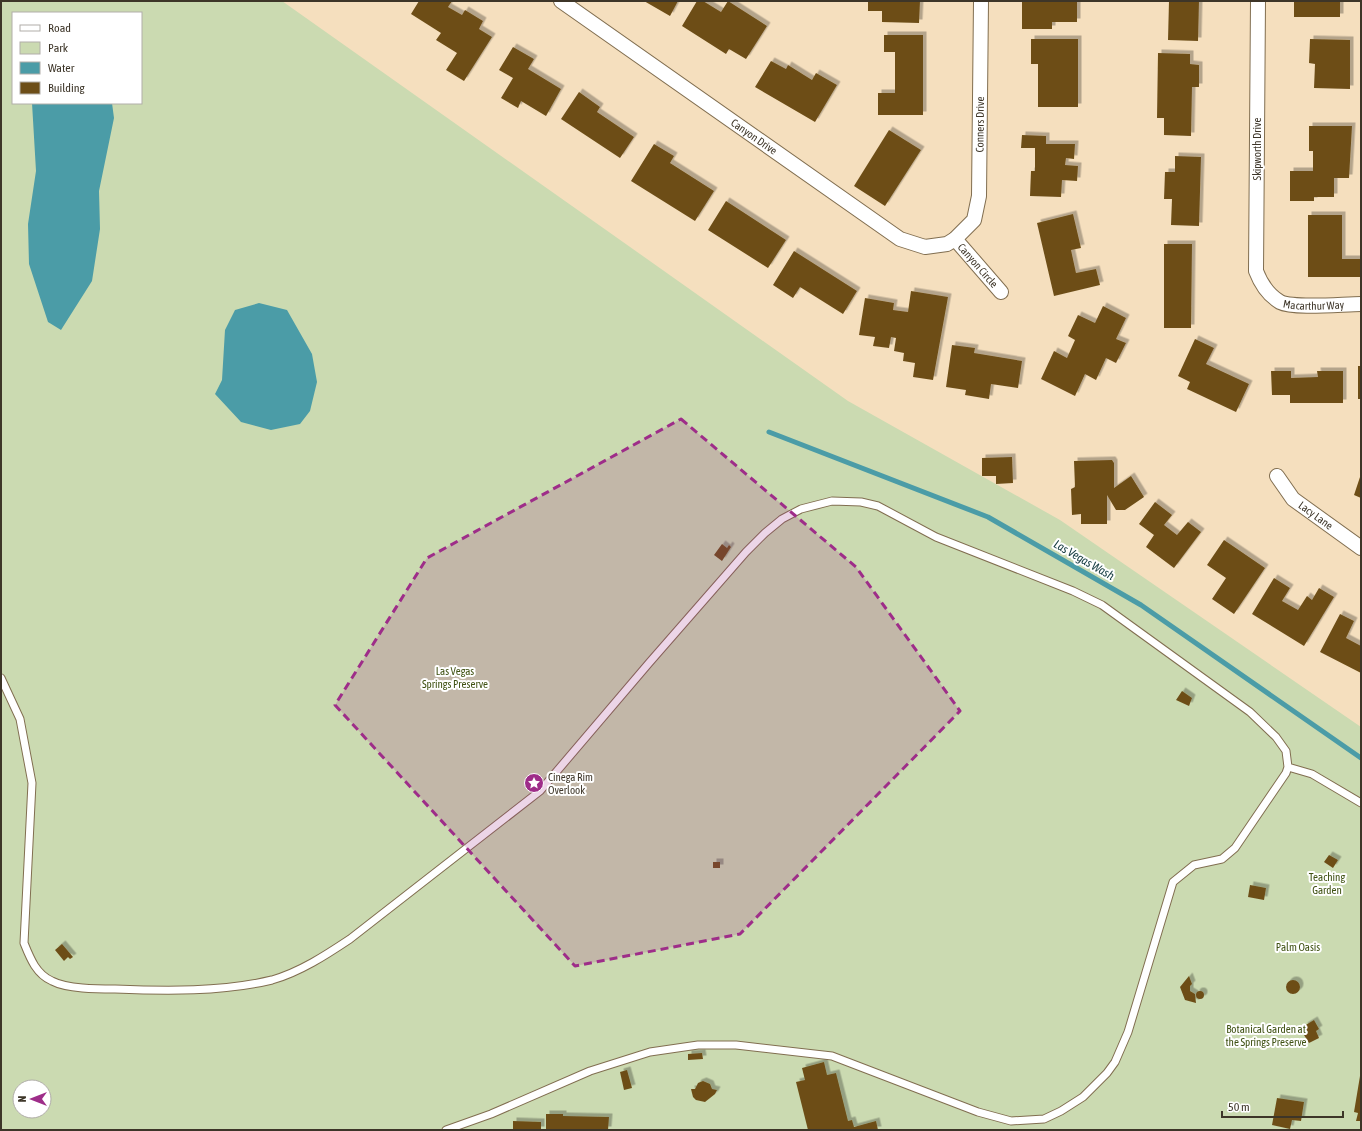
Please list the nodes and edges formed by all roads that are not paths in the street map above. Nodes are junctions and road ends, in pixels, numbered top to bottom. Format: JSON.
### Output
{"nodes":[{"id":1,"x":561,"y":1,"type":"edge"},
{"id":2,"x":981,"y":1,"type":"edge"},
{"id":3,"x":1258,"y":1,"type":"edge"},
{"id":4,"x":955,"y":239,"type":"junction"},
{"id":5,"x":1001,"y":292,"type":"dead end"},
{"id":6,"x":1269,"y":294,"type":"joint"},
{"id":7,"x":1361,"y":304,"type":"edge"},
{"id":8,"x":1277,"y":476,"type":"dead end"},
{"id":9,"x":1361,"y":548,"type":"edge"},
{"id":10,"x":1,"y":678,"type":"edge"},
{"id":11,"x":1288,"y":767,"type":"junction"},
{"id":12,"x":1361,"y":803,"type":"edge"},
{"id":13,"x":446,"y":1130,"type":"edge"}],
"edges":[{"from":1,"to":4,"type":"street","name":"Canyon Drive"},
{"from":2,"to":4,"type":"street","name":"Conners Drive"},
{"from":3,"to":6,"type":"street","name":"Skipworth Drive"},
{"from":4,"to":5,"type":"street","name":"Canyon Circle"},
{"from":6,"to":7,"type":"street","name":"Macarthur Way"},
{"from":8,"to":9,"type":"street","name":"Lacy Lane"},
{"from":10,"to":11,"type":"lane"},
{"from":11,"to":12,"type":"lane"},
{"from":11,"to":13,"type":"lane"}]}
